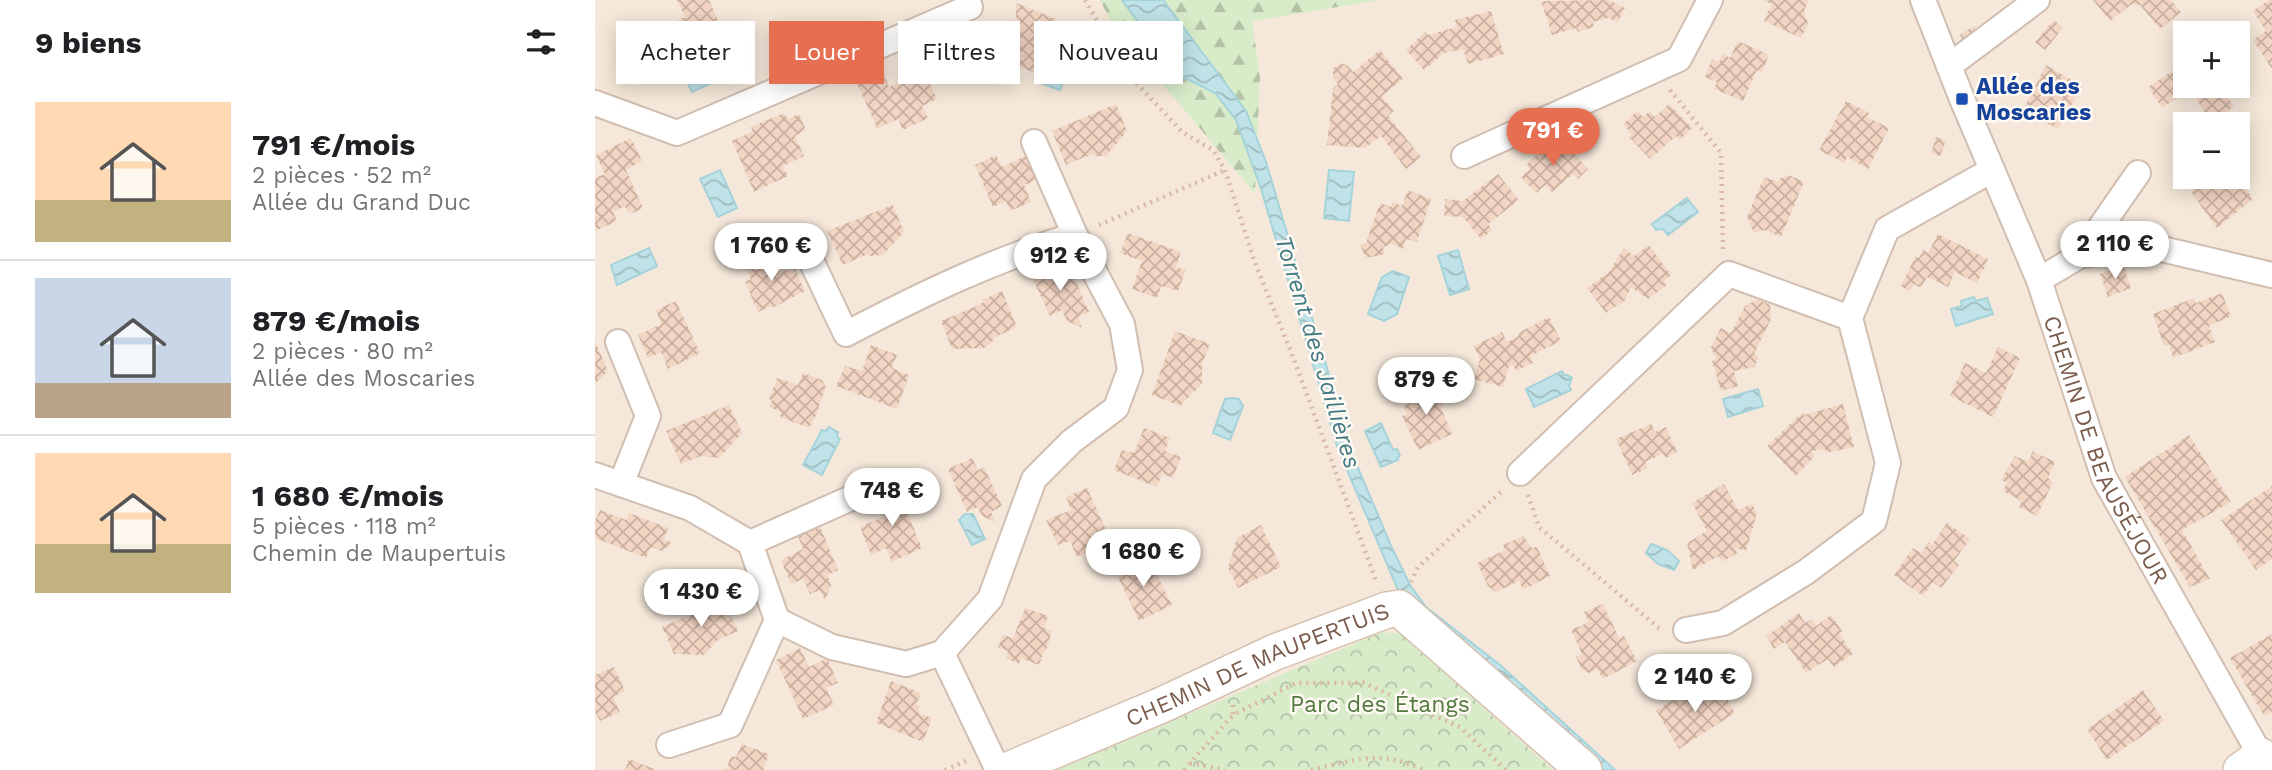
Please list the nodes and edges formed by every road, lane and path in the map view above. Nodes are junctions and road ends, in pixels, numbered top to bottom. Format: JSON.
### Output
{"nodes":[{"id":1,"x":1085,"y":0,"type":"edge"},
{"id":2,"x":1710,"y":0,"type":"edge"},
{"id":3,"x":1923,"y":0,"type":"edge"},
{"id":4,"x":2037,"y":0,"type":"edge"},
{"id":5,"x":970,"y":7,"type":"dead end"},
{"id":6,"x":1949,"y":66,"type":"junction"},
{"id":7,"x":1654,"y":70,"type":"junction"},
{"id":8,"x":595,"y":103,"type":"edge"},
{"id":9,"x":1034,"y":142,"type":"dead end"},
{"id":10,"x":1464,"y":156,"type":"dead end"},
{"id":11,"x":1225,"y":170,"type":"junction"},
{"id":12,"x":1992,"y":170,"type":"junction"},
{"id":13,"x":2138,"y":173,"type":"dead end"},
{"id":14,"x":1075,"y":235,"type":"junction"},
{"id":15,"x":808,"y":254,"type":"dead end"},
{"id":16,"x":2081,"y":255,"type":"junction"},
{"id":17,"x":2272,"y":275,"type":"edge"},
{"id":18,"x":2039,"y":280,"type":"junction"},
{"id":19,"x":1722,"y":281,"type":"junction"},
{"id":20,"x":1850,"y":318,"type":"junction"},
{"id":21,"x":618,"y":342,"type":"dead end"},
{"id":22,"x":1520,"y":474,"type":"junction"},
{"id":23,"x":595,"y":475,"type":"edge"},
{"id":24,"x":621,"y":484,"type":"junction"},
{"id":25,"x":858,"y":495,"type":"dead end"},
{"id":26,"x":750,"y":542,"type":"junction"},
{"id":27,"x":1418,"y":567,"type":"dead end"},
{"id":28,"x":1387,"y":610,"type":"junction"},
{"id":29,"x":777,"y":620,"type":"junction"},
{"id":30,"x":1686,"y":630,"type":"joint"},
{"id":31,"x":942,"y":653,"type":"junction"},
{"id":32,"x":1236,"y":670,"type":"junction"},
{"id":33,"x":1233,"y":715,"type":"junction"},
{"id":34,"x":669,"y":745,"type":"dead end"},
{"id":35,"x":1190,"y":763,"type":"junction"},
{"id":36,"x":2257,"y":765,"type":"edge"},
{"id":37,"x":998,"y":770,"type":"edge"},
{"id":38,"x":1008,"y":770,"type":"edge"},
{"id":39,"x":1184,"y":770,"type":"edge"},
{"id":40,"x":1225,"y":770,"type":"edge"},
{"id":41,"x":1311,"y":770,"type":"edge"},
{"id":42,"x":1423,"y":770,"type":"edge"},
{"id":43,"x":1506,"y":770,"type":"edge"},
{"id":44,"x":1584,"y":770,"type":"edge"}],
"edges":[{"from":1,"to":11,"type":"path"},
{"from":2,"to":7,"type":"street"},
{"from":3,"to":6,"type":"street","name":"CHEMIN DE BEAUSÉJOUR"},
{"from":4,"to":6,"type":"street"},
{"from":5,"to":8,"type":"street"},
{"from":6,"to":12,"type":"street","name":"CHEMIN DE BEAUSÉJOUR"},
{"from":7,"to":10,"type":"street"},
{"from":7,"to":19,"type":"path"},
{"from":9,"to":14,"type":"street"},
{"from":11,"to":14,"type":"path"},
{"from":11,"to":28,"type":"path"},
{"from":12,"to":18,"type":"street","name":"CHEMIN DE BEAUSÉJOUR"},
{"from":12,"to":20,"type":"street"},
{"from":13,"to":16,"type":"street"},
{"from":14,"to":15,"type":"street"},
{"from":14,"to":31,"type":"street"},
{"from":16,"to":17,"type":"street"},
{"from":16,"to":18,"type":"street"},
{"from":18,"to":36,"type":"street","name":"CHEMIN DE BEAUSÉJOUR"},
{"from":19,"to":20,"type":"street"},
{"from":19,"to":22,"type":"street"},
{"from":20,"to":30,"type":"street"},
{"from":21,"to":24,"type":"street"},
{"from":22,"to":27,"type":"path"},
{"from":22,"to":30,"type":"path"},
{"from":23,"to":24,"type":"street"},
{"from":24,"to":26,"type":"street"},
{"from":25,"to":26,"type":"street"},
{"from":26,"to":29,"type":"street"},
{"from":28,"to":32,"type":"street","name":"CHEMIN DE MAUPERTUIS"},
{"from":28,"to":44,"type":"street","name":"CHEMIN DE MAUPERTUIS"},
{"from":29,"to":31,"type":"street"},
{"from":29,"to":34,"type":"street"},
{"from":31,"to":37,"type":"street"},
{"from":32,"to":33,"type":"path"},
{"from":32,"to":38,"type":"street","name":"CHEMIN DE MAUPERTUIS"},
{"from":33,"to":35,"type":"path"},
{"from":33,"to":43,"type":"path"},
{"from":35,"to":39,"type":"path"},
{"from":35,"to":40,"type":"path"},
{"from":41,"to":42,"type":"path"}]}
